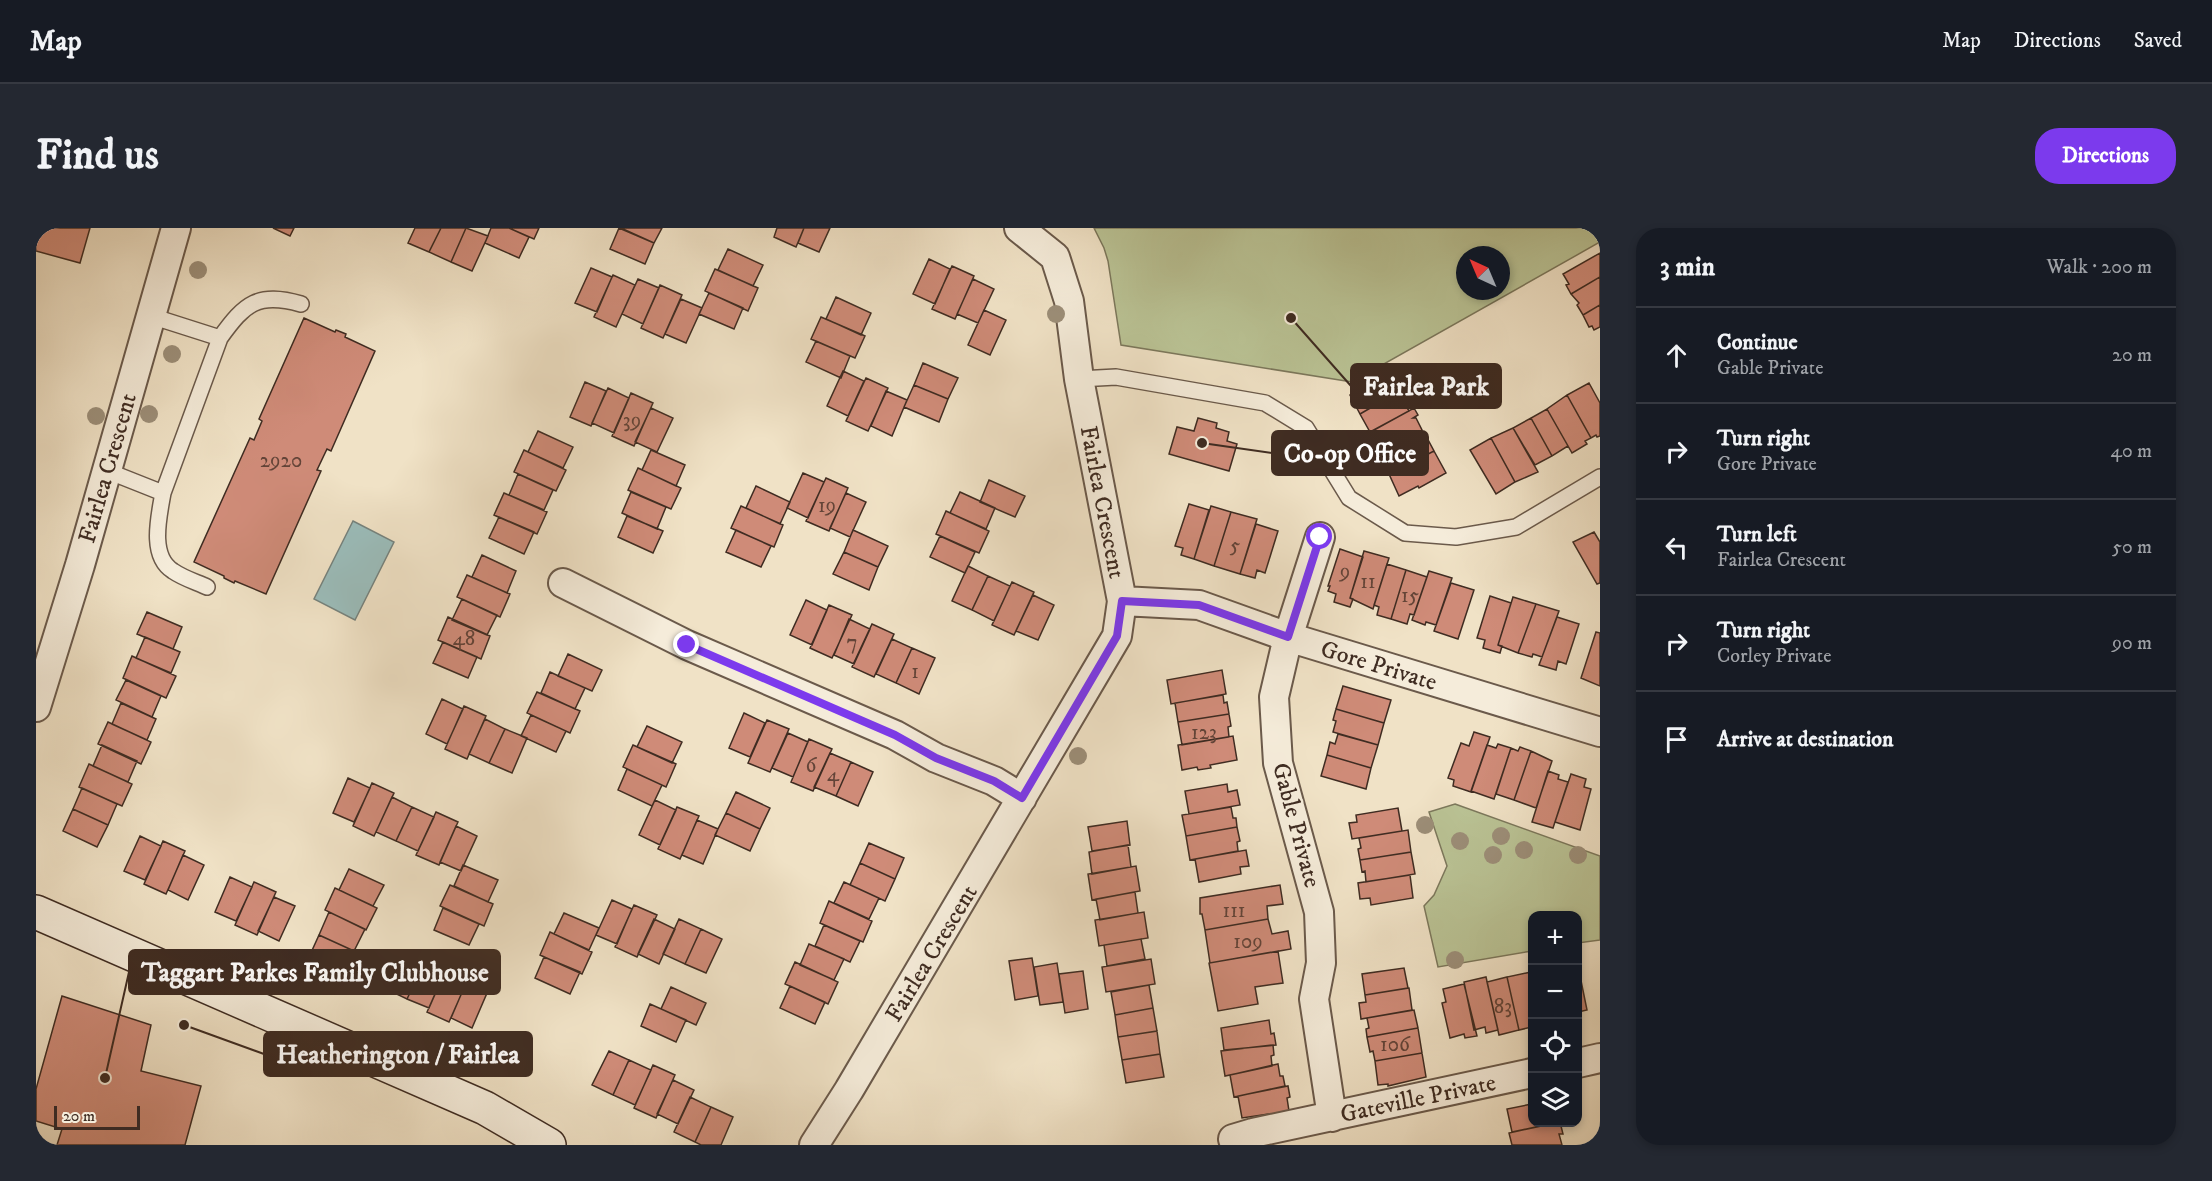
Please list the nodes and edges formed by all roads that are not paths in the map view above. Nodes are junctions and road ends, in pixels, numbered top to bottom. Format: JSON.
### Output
{"nodes":[{"id":1,"x":176,"y":228,"type":"edge"},
{"id":2,"x":1019,"y":228,"type":"edge"},
{"id":3,"x":301,"y":304,"type":"dead end"},
{"id":4,"x":151,"y":316,"type":"junction"},
{"id":5,"x":220,"y":338,"type":"junction"},
{"id":6,"x":1079,"y":379,"type":"junction"},
{"id":7,"x":105,"y":470,"type":"junction"},
{"id":8,"x":1600,"y":477,"type":"edge"},
{"id":9,"x":163,"y":493,"type":"junction"},
{"id":10,"x":1320,"y":537,"type":"dead end"},
{"id":11,"x":563,"y":583,"type":"dead end"},
{"id":12,"x":207,"y":587,"type":"dead end"},
{"id":13,"x":1122,"y":601,"type":"junction"},
{"id":14,"x":1288,"y":637,"type":"junction"},
{"id":15,"x":36,"y":707,"type":"edge"},
{"id":16,"x":1600,"y":732,"type":"edge"},
{"id":17,"x":1022,"y":798,"type":"junction"},
{"id":18,"x":36,"y":912,"type":"edge"},
{"id":19,"x":1528,"y":1074,"type":"edge"},
{"id":20,"x":1332,"y":1117,"type":"junction"},
{"id":21,"x":1233,"y":1139,"type":"dead end"},
{"id":22,"x":549,"y":1145,"type":"edge"},
{"id":23,"x":814,"y":1145,"type":"edge"}],
"edges":[{"from":1,"to":4,"type":"street","name":"Fairlea Crescent"},
{"from":2,"to":6,"type":"street","name":"Fairlea Crescent"},
{"from":3,"to":5,"type":"lane"},
{"from":4,"to":5,"type":"lane"},
{"from":4,"to":7,"type":"street","name":"Fairlea Crescent"},
{"from":5,"to":9,"type":"lane"},
{"from":6,"to":8,"type":"lane"},
{"from":6,"to":13,"type":"street","name":"Fairlea Crescent"},
{"from":7,"to":9,"type":"lane"},
{"from":7,"to":15,"type":"street","name":"Fairlea Crescent"},
{"from":9,"to":12,"type":"lane"},
{"from":10,"to":14,"type":"street","name":"Gable Private"},
{"from":11,"to":17,"type":"street"},
{"from":13,"to":14,"type":"street","name":"Gore Private"},
{"from":13,"to":17,"type":"street","name":"Fairlea Crescent"},
{"from":14,"to":16,"type":"street","name":"Gore Private"},
{"from":14,"to":20,"type":"street","name":"Gable Private"},
{"from":17,"to":23,"type":"street","name":"Fairlea Crescent"},
{"from":18,"to":22,"type":"street"},
{"from":19,"to":20,"type":"street","name":"Gateville Private"},
{"from":20,"to":21,"type":"street","name":"Gateville Private"}]}
